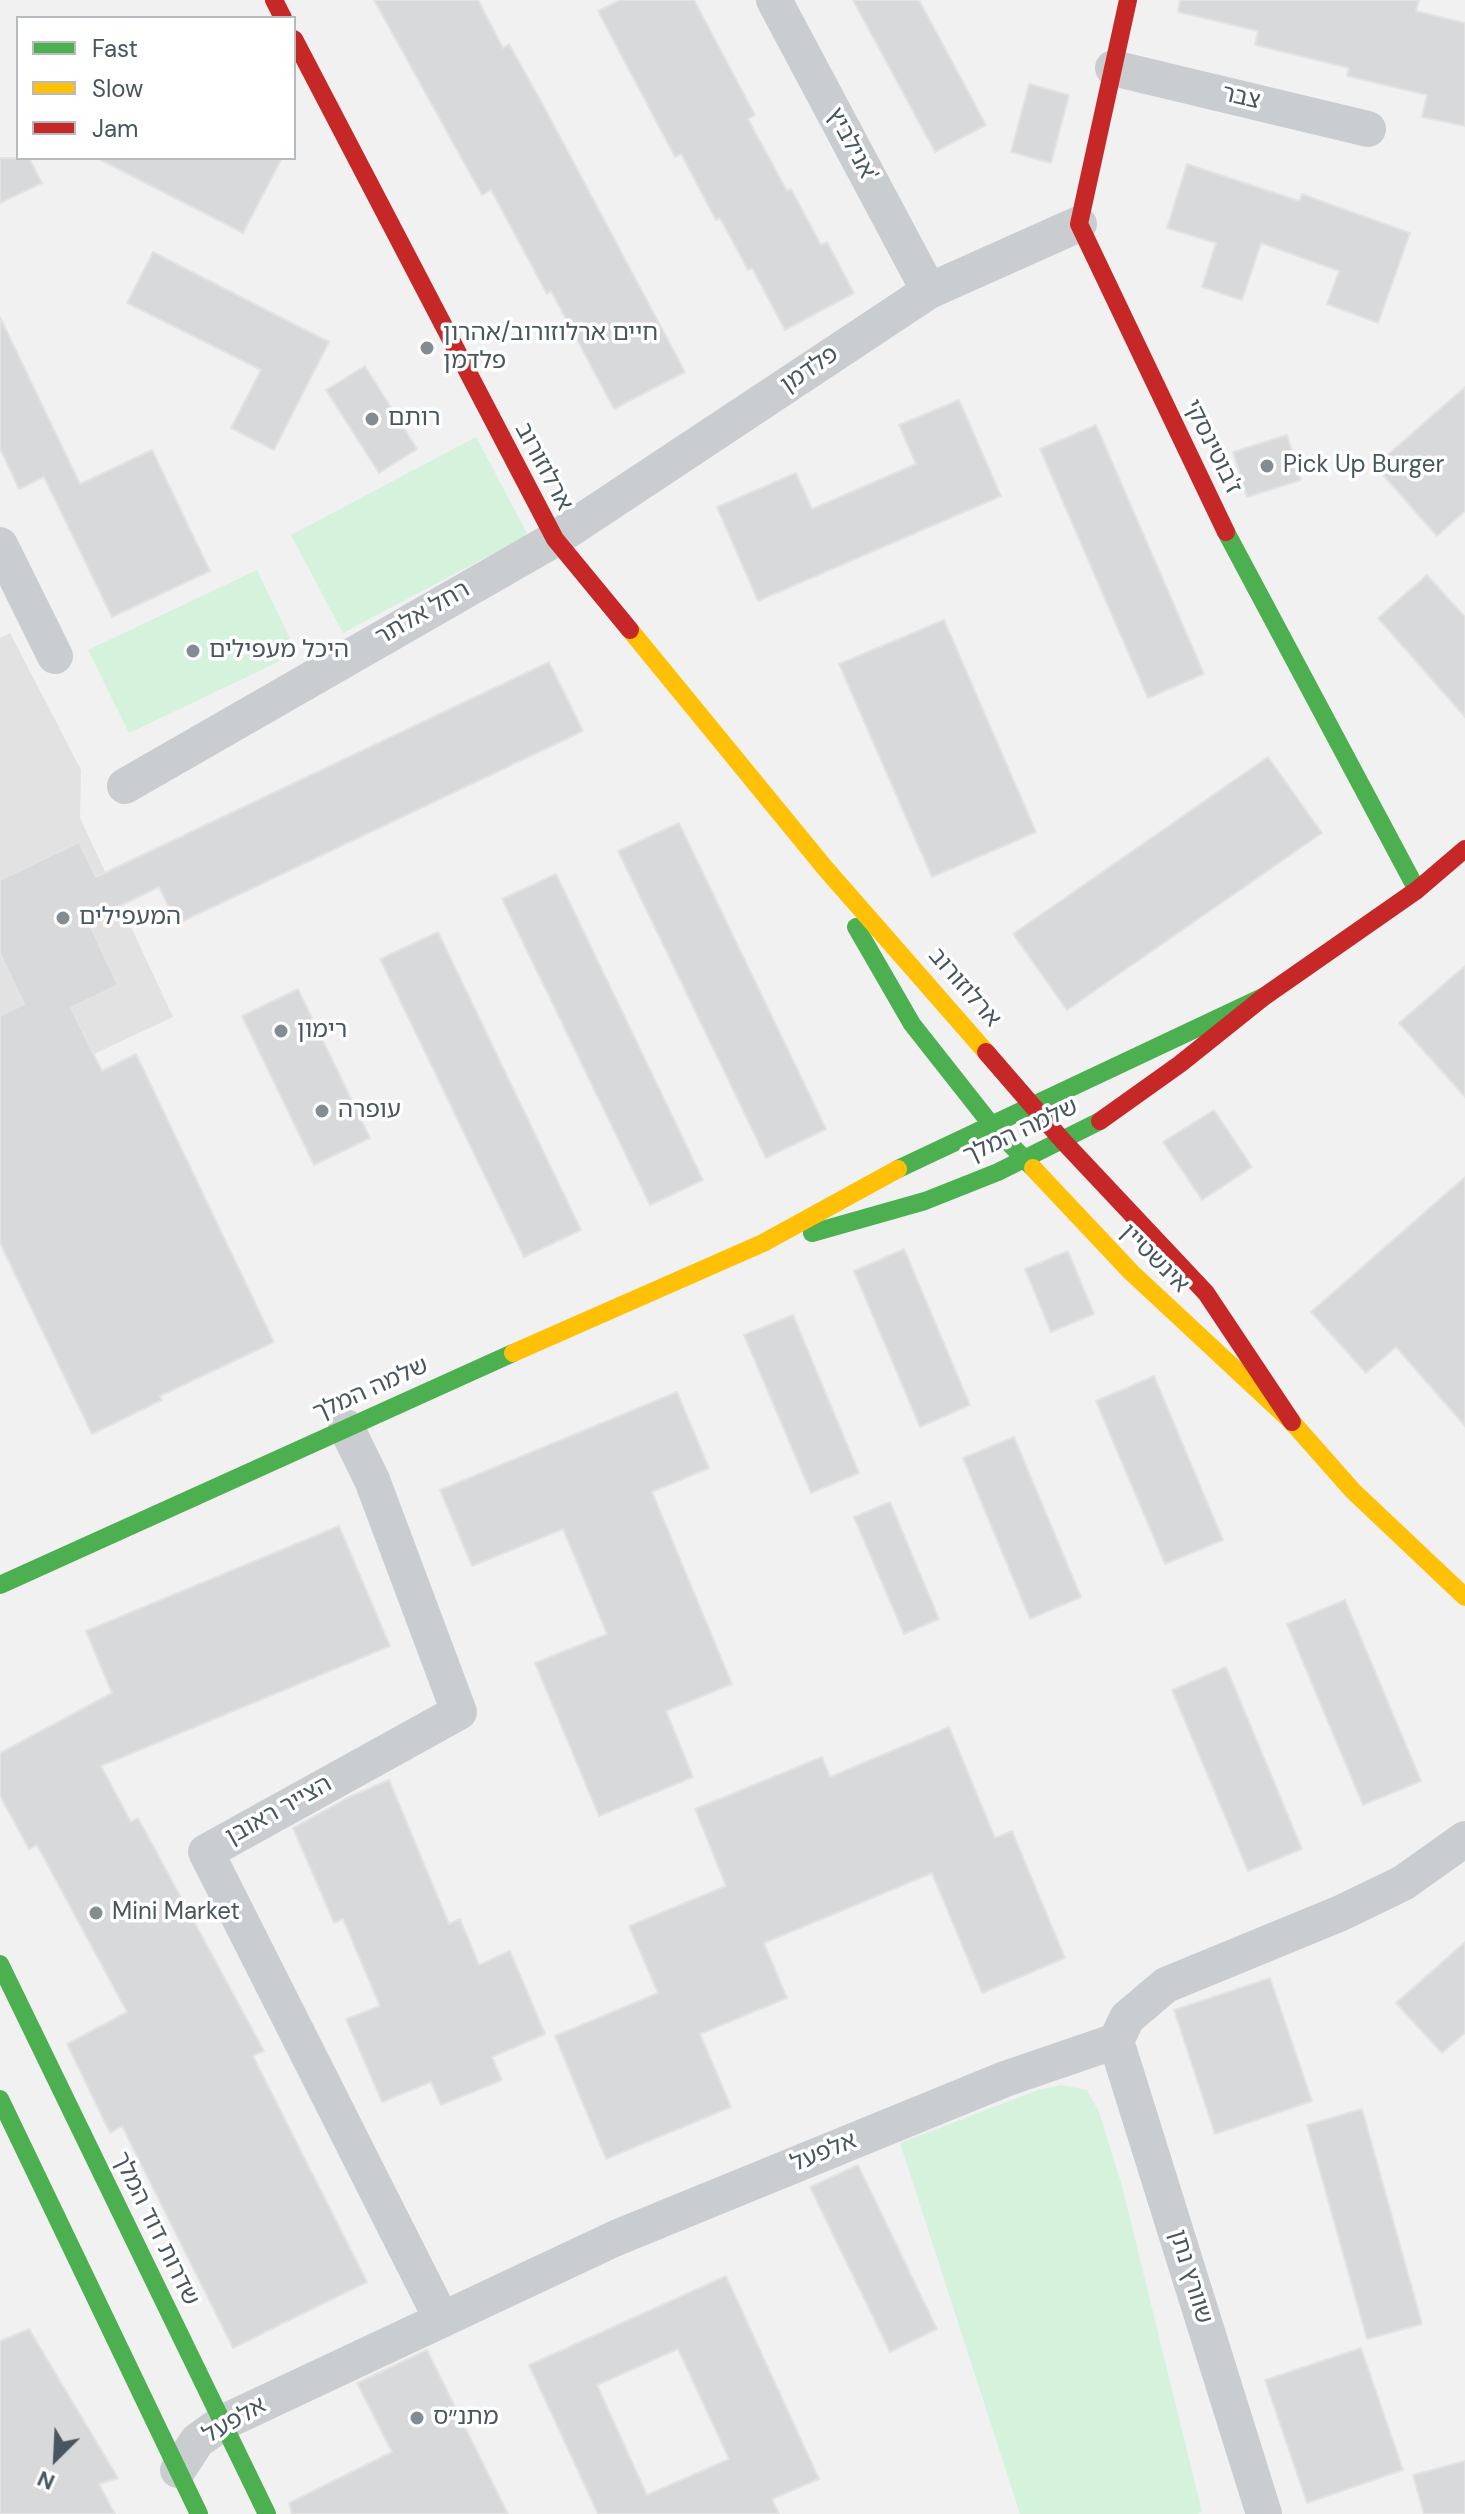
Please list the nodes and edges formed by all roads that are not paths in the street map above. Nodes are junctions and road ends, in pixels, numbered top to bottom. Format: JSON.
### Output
{"nodes":[{"id":1,"x":774,"y":0,"type":"edge"},
{"id":2,"x":1128,"y":0,"type":"edge"},
{"id":3,"x":296,"y":43,"type":"edge"},
{"id":4,"x":1113,"y":68,"type":"junction"},
{"id":5,"x":1368,"y":129,"type":"dead end"},
{"id":6,"x":1079,"y":224,"type":"junction"},
{"id":7,"x":929,"y":291,"type":"junction"},
{"id":8,"x":555,"y":539,"type":"junction"},
{"id":9,"x":0,"y":545,"type":"edge"},
{"id":10,"x":55,"y":656,"type":"dead end"},
{"id":11,"x":125,"y":786,"type":"dead end"},
{"id":12,"x":1465,"y":849,"type":"edge"},
{"id":13,"x":825,"y":868,"type":"junction"},
{"id":14,"x":1417,"y":890,"type":"junction"},
{"id":15,"x":1265,"y":996,"type":"junction"},
{"id":16,"x":1031,"y":1104,"type":"junction"},
{"id":17,"x":990,"y":1123,"type":"junction"},
{"id":18,"x":1063,"y":1141,"type":"junction"},
{"id":19,"x":1024,"y":1160,"type":"junction"},
{"id":20,"x":763,"y":1243,"type":"junction"},
{"id":21,"x":1292,"y":1422,"type":"junction"},
{"id":22,"x":346,"y":1427,"type":"junction"},
{"id":23,"x":0,"y":1585,"type":"edge"},
{"id":24,"x":1465,"y":1597,"type":"edge"},
{"id":25,"x":1465,"y":1839,"type":"edge"},
{"id":26,"x":0,"y":1964,"type":"edge"},
{"id":27,"x":1116,"y":2041,"type":"junction"},
{"id":28,"x":0,"y":2099,"type":"edge"},
{"id":29,"x":442,"y":2320,"type":"junction"},
{"id":30,"x":222,"y":2423,"type":"junction"},
{"id":31,"x":178,"y":2470,"type":"junction"},
{"id":32,"x":199,"y":2514,"type":"edge"},
{"id":33,"x":267,"y":2514,"type":"edge"},
{"id":34,"x":1264,"y":2514,"type":"edge"}],
"edges":[{"from":1,"to":7,"type":"street","name":"אנילביץ'"},
{"from":2,"to":4,"type":"street"},
{"from":3,"to":8,"type":"street","name":"ארלוזורוב"},
{"from":4,"to":5,"type":"street","name":"צבר"},
{"from":4,"to":6,"type":"street"},
{"from":6,"to":7,"type":"street","name":"פלדמן"},
{"from":6,"to":14,"type":"street","name":"ז'בוטינסקי"},
{"from":7,"to":8,"type":"street","name":"פלדמן"},
{"from":8,"to":11,"type":"street","name":"רחל אלתר"},
{"from":8,"to":13,"type":"street","name":"ארלוזורוב"},
{"from":9,"to":10,"type":"street"},
{"from":12,"to":14,"type":"street","name":"שלמה המלך"},
{"from":13,"to":16,"type":"street","name":"ארלוזורוב"},
{"from":13,"to":17,"type":"street","name":"ארלוזורוב"},
{"from":14,"to":15,"type":"street","name":"שלמה המלך"},
{"from":15,"to":16,"type":"street","name":"שלמה המלך"},
{"from":15,"to":18,"type":"street","name":"שלמה המלך"},
{"from":16,"to":17,"type":"street","name":"שלמה המלך"},
{"from":16,"to":18,"type":"street","name":"ארלוזורוב"},
{"from":17,"to":19,"type":"street","name":"אינשטיין"},
{"from":17,"to":20,"type":"street","name":"שלמה המלך"},
{"from":18,"to":19,"type":"street","name":"שלמה המלך"},
{"from":18,"to":21,"type":"street","name":"אינשטיין"},
{"from":19,"to":20,"type":"street","name":"שלמה המלך"},
{"from":19,"to":21,"type":"street","name":"אינשטיין"},
{"from":20,"to":22,"type":"street","name":"שלמה המלך"},
{"from":21,"to":24,"type":"street","name":"אינשטיין"},
{"from":22,"to":23,"type":"street","name":"שלמה המלך"},
{"from":22,"to":29,"type":"street","name":"הצייר ראובן"},
{"from":25,"to":27,"type":"street"},
{"from":26,"to":30,"type":"street","name":"שדרות דוד המלך"},
{"from":27,"to":29,"type":"street","name":"אלפעל"},
{"from":27,"to":34,"type":"street","name":"שוורץ נתן"},
{"from":28,"to":31,"type":"street"},
{"from":29,"to":30,"type":"street","name":"אלפעל"},
{"from":30,"to":31,"type":"street","name":"אלפעל"},
{"from":30,"to":33,"type":"street","name":"שדרות דוד המלך"},
{"from":31,"to":32,"type":"street"}]}
